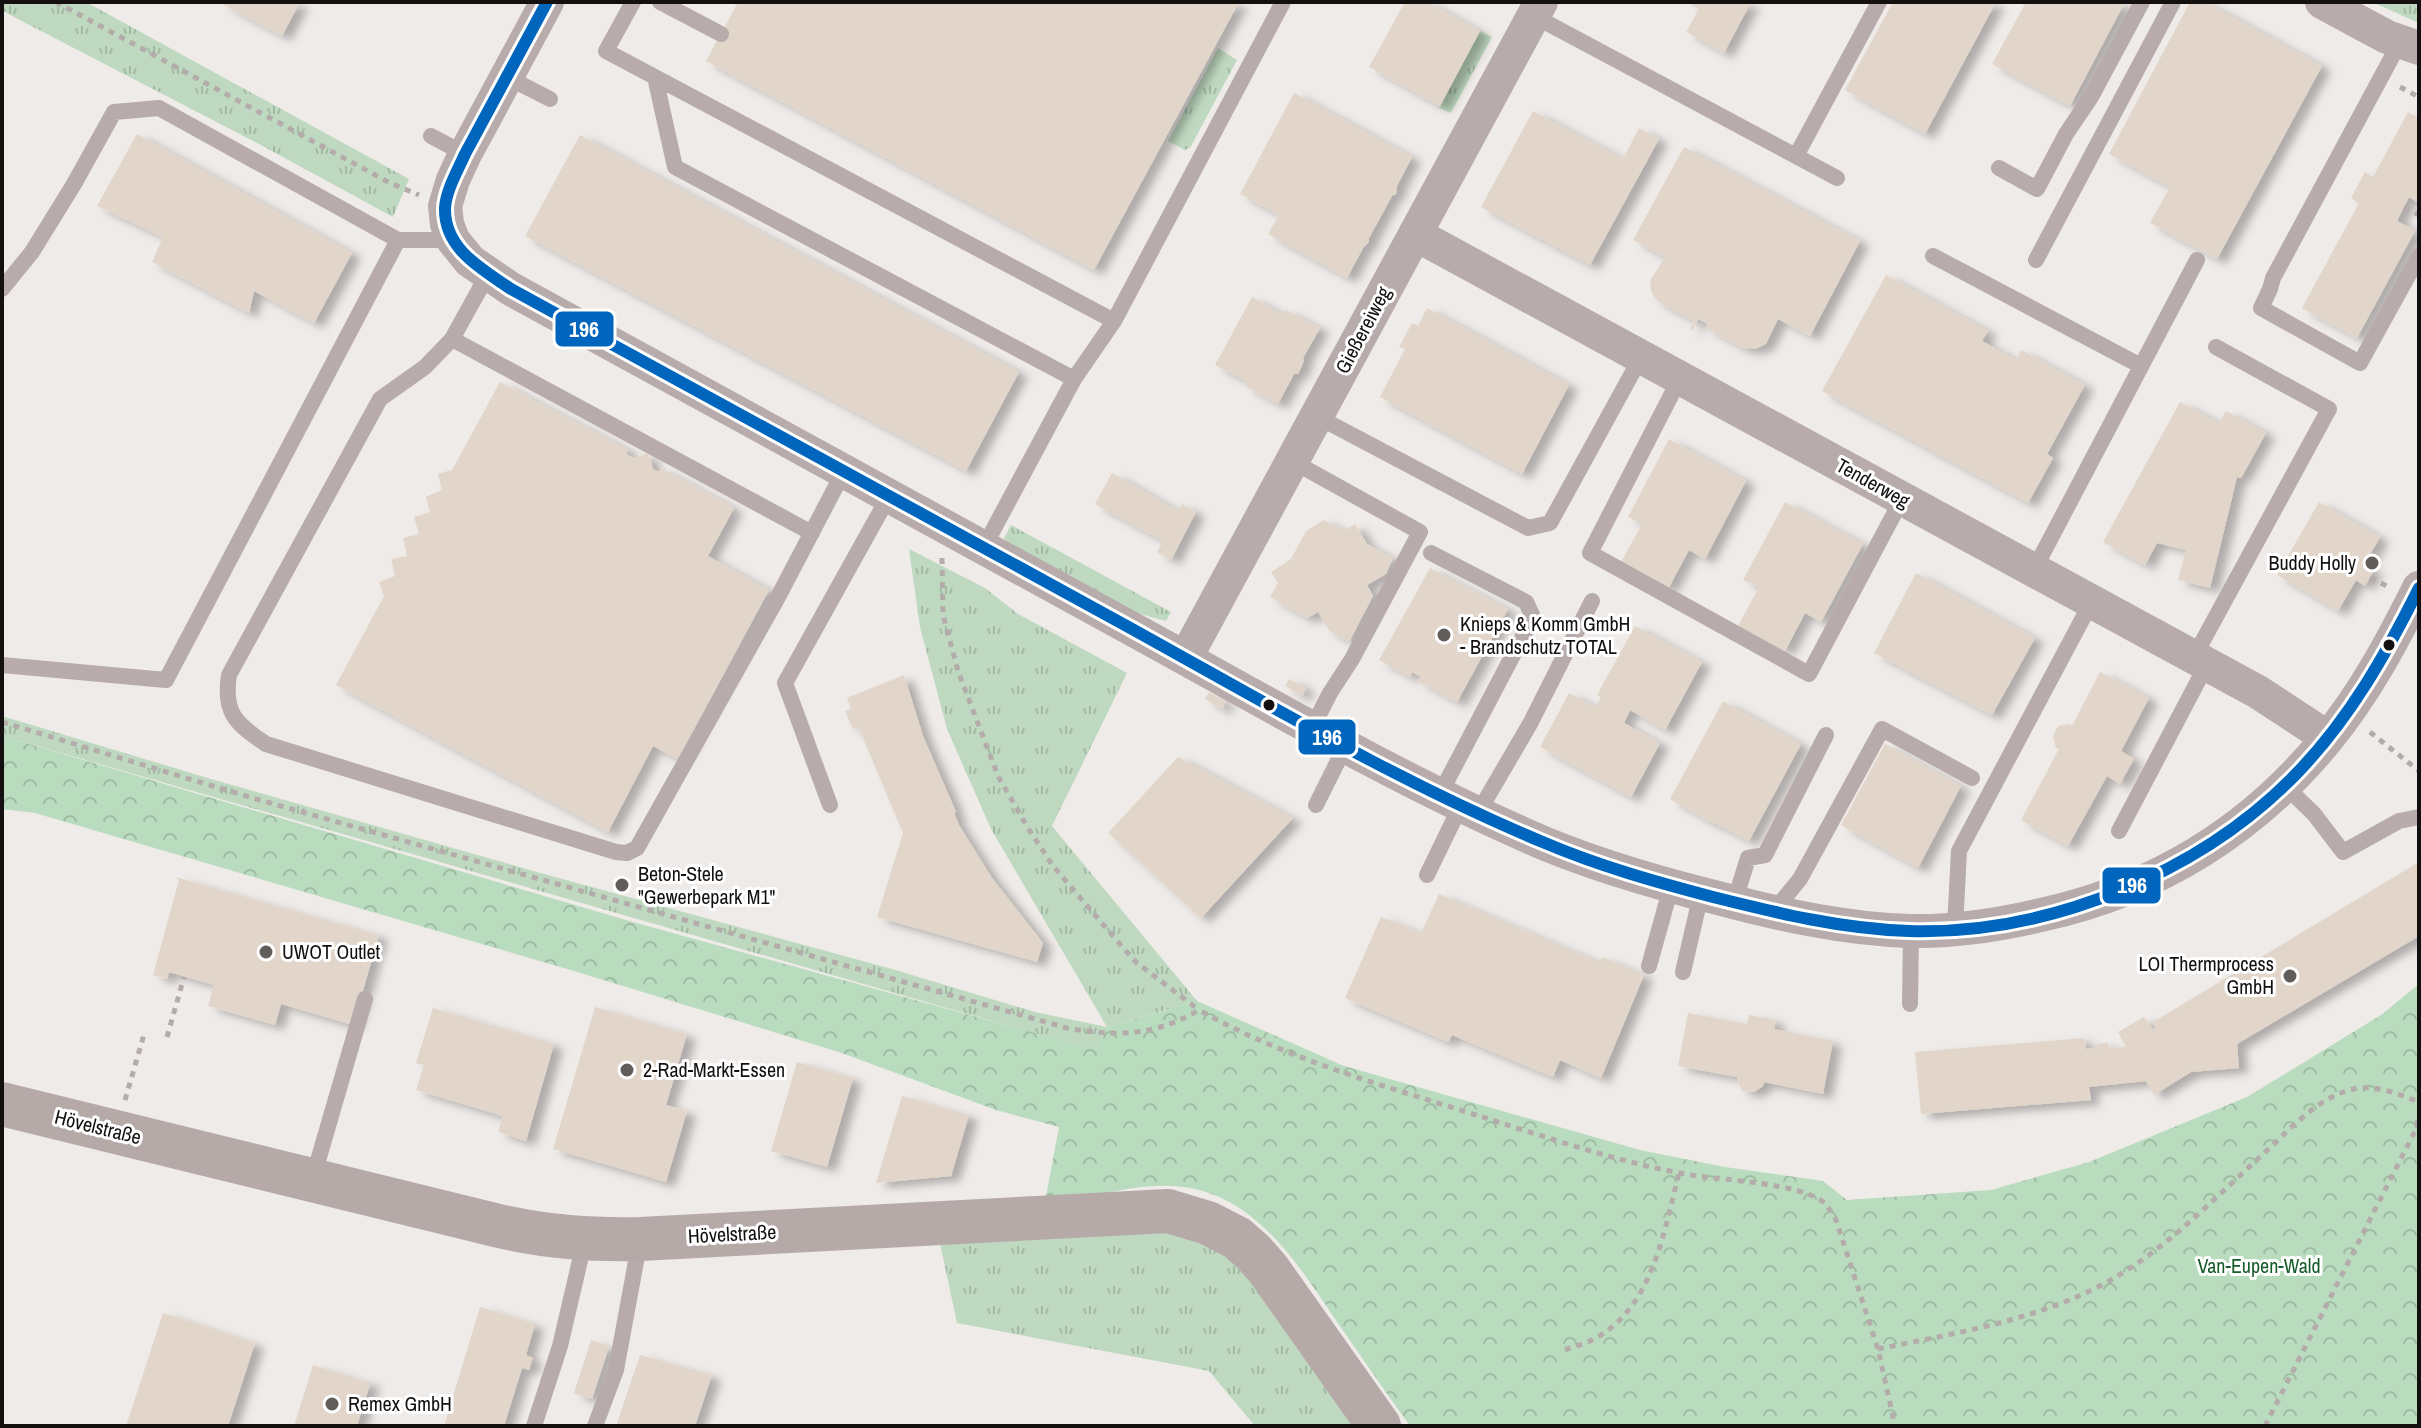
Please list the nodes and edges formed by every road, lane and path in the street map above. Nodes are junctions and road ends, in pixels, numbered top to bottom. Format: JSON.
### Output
{"nodes":[{"id":1,"x":56,"y":2,"type":"edge"},
{"id":2,"x":547,"y":2,"type":"edge"},
{"id":3,"x":633,"y":2,"type":"edge"},
{"id":4,"x":660,"y":2,"type":"edge"},
{"id":5,"x":1283,"y":2,"type":"edge"},
{"id":6,"x":1879,"y":2,"type":"edge"},
{"id":7,"x":2142,"y":2,"type":"edge"},
{"id":8,"x":2173,"y":2,"type":"edge"},
{"id":9,"x":2322,"y":2,"type":"edge"},
{"id":10,"x":1539,"y":6,"type":"edge"},
{"id":11,"x":721,"y":34,"type":"dead end"},
{"id":12,"x":2410,"y":45,"type":"edge"},
{"id":13,"x":507,"y":77,"type":"junction"},
{"id":14,"x":655,"y":77,"type":"junction"},
{"id":15,"x":550,"y":99,"type":"dead end"},
{"id":16,"x":431,"y":136,"type":"dead end"},
{"id":17,"x":465,"y":154,"type":"junction"},
{"id":18,"x":1796,"y":156,"type":"junction"},
{"id":19,"x":1999,"y":168,"type":"dead end"},
{"id":20,"x":1837,"y":178,"type":"dead end"},
{"id":21,"x":445,"y":206,"type":"junction"},
{"id":22,"x":2404,"y":207,"type":"dead end"},
{"id":23,"x":2419,"y":215,"type":"edge"},
{"id":24,"x":1415,"y":234,"type":"junction"},
{"id":25,"x":398,"y":240,"type":"junction"},
{"id":26,"x":1933,"y":256,"type":"dead end"},
{"id":27,"x":2419,"y":256,"type":"edge"},
{"id":28,"x":470,"y":259,"type":"junction"},
{"id":29,"x":2036,"y":260,"type":"dead end"},
{"id":30,"x":2197,"y":260,"type":"dead end"},
{"id":31,"x":2,"y":289,"type":"edge"},
{"id":32,"x":1114,"y":321,"type":"junction"},
{"id":33,"x":452,"y":339,"type":"junction"},
{"id":34,"x":2216,"y":347,"type":"dead end"},
{"id":35,"x":1641,"y":357,"type":"junction"},
{"id":36,"x":2141,"y":366,"type":"junction"},
{"id":37,"x":1680,"y":378,"type":"junction"},
{"id":38,"x":1074,"y":379,"type":"junction"},
{"id":39,"x":1316,"y":416,"type":"junction"},
{"id":40,"x":1292,"y":461,"type":"junction"},
{"id":41,"x":844,"y":471,"type":"junction"},
{"id":42,"x":889,"y":496,"type":"junction"},
{"id":43,"x":1902,"y":499,"type":"junction"},
{"id":44,"x":812,"y":533,"type":"junction"},
{"id":45,"x":984,"y":547,"type":"junction"},
{"id":46,"x":1431,"y":553,"type":"dead end"},
{"id":47,"x":942,"y":556,"type":"dead end"},
{"id":48,"x":2034,"y":570,"type":"junction"},
{"id":49,"x":2370,"y":578,"type":"dead end"},
{"id":50,"x":2383,"y":584,"type":"dead end"},
{"id":51,"x":2419,"y":588,"type":"edge"},
{"id":52,"x":1592,"y":601,"type":"dead end"},
{"id":53,"x":2092,"y":601,"type":"junction"},
{"id":54,"x":1186,"y":657,"type":"junction"},
{"id":55,"x":2201,"y":661,"type":"junction"},
{"id":56,"x":2,"y":665,"type":"edge"},
{"id":57,"x":2,"y":722,"type":"edge"},
{"id":58,"x":2337,"y":726,"type":"junction"},
{"id":59,"x":1312,"y":728,"type":"junction"},
{"id":60,"x":1826,"y":735,"type":"dead end"},
{"id":61,"x":1346,"y":745,"type":"junction"},
{"id":62,"x":2419,"y":771,"type":"edge"},
{"id":63,"x":1972,"y":778,"type":"dead end"},
{"id":64,"x":2284,"y":785,"type":"junction"},
{"id":65,"x":1460,"y":804,"type":"junction"},
{"id":66,"x":830,"y":805,"type":"dead end"},
{"id":67,"x":1316,"y":805,"type":"dead end"},
{"id":68,"x":2419,"y":817,"type":"edge"},
{"id":69,"x":2119,"y":831,"type":"dead end"},
{"id":70,"x":1427,"y":875,"type":"dead end"},
{"id":71,"x":1686,"y":890,"type":"junction"},
{"id":72,"x":1734,"y":903,"type":"junction"},
{"id":73,"x":1773,"y":912,"type":"junction"},
{"id":74,"x":1955,"y":928,"type":"junction"},
{"id":75,"x":1911,"y":931,"type":"junction"},
{"id":76,"x":1649,"y":966,"type":"dead end"},
{"id":77,"x":1683,"y":972,"type":"dead end"},
{"id":78,"x":184,"y":977,"type":"dead end"},
{"id":79,"x":365,"y":999,"type":"dead end"},
{"id":80,"x":1910,"y":1004,"type":"dead end"},
{"id":81,"x":1199,"y":1010,"type":"junction"},
{"id":82,"x":145,"y":1031,"type":"dead end"},
{"id":83,"x":167,"y":1037,"type":"dead end"},
{"id":84,"x":130,"y":1082,"type":"dead end"},
{"id":85,"x":2419,"y":1102,"type":"edge"},
{"id":86,"x":2,"y":1104,"type":"edge"},
{"id":87,"x":2419,"y":1114,"type":"edge"},
{"id":88,"x":1679,"y":1173,"type":"junction"},
{"id":89,"x":312,"y":1179,"type":"junction"},
{"id":90,"x":585,"y":1239,"type":"junction"},
{"id":91,"x":640,"y":1239,"type":"junction"},
{"id":92,"x":1878,"y":1349,"type":"junction"},
{"id":93,"x":1565,"y":1350,"type":"dead end"},
{"id":94,"x":534,"y":1426,"type":"edge"},
{"id":95,"x":595,"y":1426,"type":"edge"},
{"id":96,"x":1379,"y":1426,"type":"edge"},
{"id":97,"x":1895,"y":1426,"type":"edge"},
{"id":98,"x":2265,"y":1426,"type":"edge"}],
"edges":[{"from":1,"to":21,"type":"path"},
{"from":2,"to":13,"type":"street"},
{"from":3,"to":14,"type":"lane"},
{"from":4,"to":11,"type":"lane"},
{"from":5,"to":32,"type":"lane"},
{"from":6,"to":18,"type":"lane"},
{"from":7,"to":19,"type":"lane"},
{"from":8,"to":29,"type":"lane"},
{"from":9,"to":12,"type":"street"},
{"from":10,"to":18,"type":"lane"},
{"from":10,"to":24,"type":"street","name":"Gießereiweg"},
{"from":12,"to":27,"type":"lane"},
{"from":13,"to":15,"type":"lane"},
{"from":13,"to":17,"type":"street"},
{"from":14,"to":32,"type":"lane"},
{"from":14,"to":38,"type":"lane"},
{"from":16,"to":17,"type":"lane"},
{"from":17,"to":21,"type":"street"},
{"from":18,"to":20,"type":"lane"},
{"from":21,"to":28,"type":"street"},
{"from":22,"to":23,"type":"path"},
{"from":24,"to":35,"type":"street","name":"Tenderweg"},
{"from":24,"to":39,"type":"street","name":"Gießereiweg"},
{"from":25,"to":28,"type":"lane"},
{"from":25,"to":31,"type":"lane"},
{"from":25,"to":56,"type":"lane"},
{"from":26,"to":36,"type":"lane"},
{"from":28,"to":33,"type":"lane"},
{"from":28,"to":41,"type":"street"},
{"from":30,"to":36,"type":"lane"},
{"from":32,"to":38,"type":"lane"},
{"from":33,"to":44,"type":"lane"},
{"from":33,"to":44,"type":"lane"},
{"from":34,"to":55,"type":"lane"},
{"from":35,"to":37,"type":"street","name":"Tenderweg"},
{"from":35,"to":39,"type":"lane"},
{"from":36,"to":48,"type":"lane"},
{"from":37,"to":43,"type":"street","name":"Tenderweg"},
{"from":37,"to":43,"type":"lane"},
{"from":38,"to":45,"type":"lane"},
{"from":39,"to":40,"type":"street","name":"Gießereiweg"},
{"from":40,"to":54,"type":"street","name":"Gießereiweg"},
{"from":40,"to":59,"type":"lane"},
{"from":41,"to":42,"type":"street"},
{"from":41,"to":44,"type":"lane"},
{"from":42,"to":45,"type":"street"},
{"from":42,"to":66,"type":"lane"},
{"from":43,"to":48,"type":"street","name":"Tenderweg"},
{"from":45,"to":54,"type":"street"},
{"from":46,"to":65,"type":"lane"},
{"from":47,"to":81,"type":"path"},
{"from":48,"to":53,"type":"street","name":"Tenderweg"},
{"from":49,"to":50,"type":"path"},
{"from":51,"to":58,"type":"street"},
{"from":52,"to":65,"type":"lane"},
{"from":53,"to":55,"type":"street","name":"Tenderweg"},
{"from":53,"to":74,"type":"lane"},
{"from":54,"to":59,"type":"street"},
{"from":55,"to":58,"type":"street","name":"Tenderweg"},
{"from":55,"to":69,"type":"lane"},
{"from":57,"to":81,"type":"path"},
{"from":58,"to":62,"type":"path"},
{"from":58,"to":64,"type":"street"},
{"from":59,"to":61,"type":"street"},
{"from":60,"to":72,"type":"lane"},
{"from":61,"to":65,"type":"street"},
{"from":61,"to":67,"type":"lane"},
{"from":63,"to":73,"type":"lane"},
{"from":64,"to":68,"type":"lane"},
{"from":64,"to":74,"type":"street"},
{"from":65,"to":70,"type":"lane"},
{"from":65,"to":71,"type":"street"},
{"from":71,"to":72,"type":"street"},
{"from":71,"to":76,"type":"lane"},
{"from":71,"to":77,"type":"lane"},
{"from":72,"to":73,"type":"street"},
{"from":73,"to":75,"type":"street"},
{"from":74,"to":75,"type":"street"},
{"from":75,"to":80,"type":"lane"},
{"from":78,"to":83,"type":"path"},
{"from":79,"to":89,"type":"lane"},
{"from":81,"to":88,"type":"path"},
{"from":82,"to":84,"type":"path"},
{"from":85,"to":92,"type":"path"},
{"from":86,"to":89,"type":"main road","name":"Hövelstraße"},
{"from":87,"to":98,"type":"path"},
{"from":88,"to":92,"type":"path"},
{"from":88,"to":93,"type":"path"},
{"from":89,"to":90,"type":"main road","name":"Hövelstraße"},
{"from":90,"to":91,"type":"main road","name":"Hövelstraße"},
{"from":90,"to":94,"type":"lane"},
{"from":91,"to":95,"type":"lane"},
{"from":91,"to":96,"type":"main road","name":"Hövelstraße"},
{"from":92,"to":97,"type":"path"}]}
